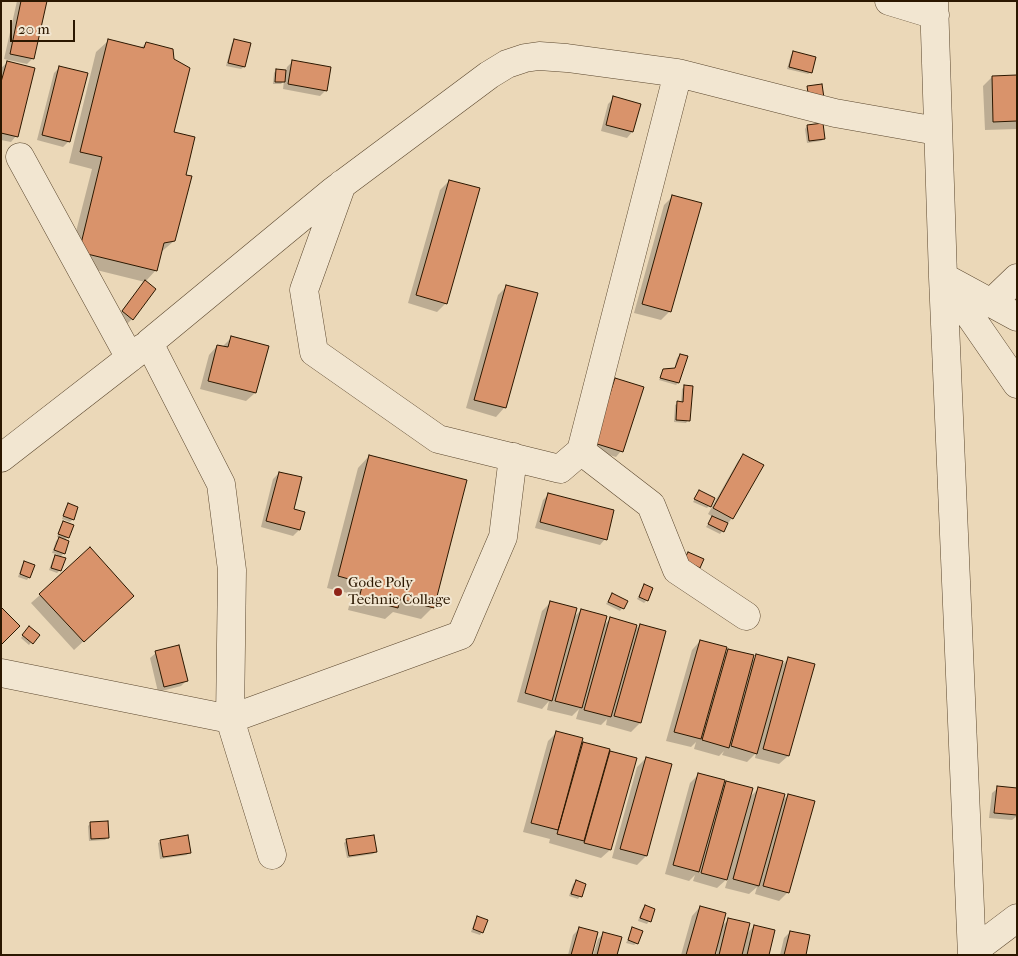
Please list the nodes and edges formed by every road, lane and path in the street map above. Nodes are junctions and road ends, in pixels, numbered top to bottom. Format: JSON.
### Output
{"nodes":[{"id":1,"x":889,"y":1,"type":"edge"},
{"id":2,"x":935,"y":8,"type":"edge"},
{"id":3,"x":678,"y":73,"type":"junction"},
{"id":4,"x":938,"y":131,"type":"junction"},
{"id":5,"x":20,"y":157,"type":"dead end"},
{"id":6,"x":342,"y":184,"type":"junction"},
{"id":7,"x":943,"y":277,"type":"junction"},
{"id":8,"x":1017,"y":278,"type":"edge"},
{"id":9,"x":991,"y":303,"type":"junction"},
{"id":10,"x":1017,"y":317,"type":"edge"},
{"id":11,"x":140,"y":351,"type":"junction"},
{"id":12,"x":1017,"y":384,"type":"edge"},
{"id":13,"x":581,"y":451,"type":"junction"},
{"id":14,"x":512,"y":457,"type":"junction"},
{"id":15,"x":1,"y":458,"type":"edge"},
{"id":16,"x":746,"y":616,"type":"dead end"},
{"id":17,"x":1,"y":674,"type":"edge"},
{"id":18,"x":230,"y":719,"type":"junction"},
{"id":19,"x":272,"y":855,"type":"dead end"},
{"id":20,"x":1017,"y":918,"type":"edge"},
{"id":21,"x":972,"y":953,"type":"edge"}],
"edges":[{"from":1,"to":2,"type":"street"},
{"from":2,"to":4,"type":"street"},
{"from":3,"to":4,"type":"street"},
{"from":3,"to":6,"type":"street"},
{"from":3,"to":13,"type":"street"},
{"from":4,"to":7,"type":"street"},
{"from":5,"to":11,"type":"street"},
{"from":6,"to":11,"type":"street"},
{"from":6,"to":14,"type":"street"},
{"from":7,"to":9,"type":"street"},
{"from":7,"to":12,"type":"street"},
{"from":7,"to":21,"type":"street"},
{"from":8,"to":9,"type":"street"},
{"from":9,"to":10,"type":"street"},
{"from":11,"to":15,"type":"street"},
{"from":11,"to":18,"type":"street"},
{"from":13,"to":14,"type":"street"},
{"from":13,"to":16,"type":"street"},
{"from":14,"to":18,"type":"street"},
{"from":17,"to":18,"type":"street"},
{"from":18,"to":19,"type":"street"},
{"from":20,"to":21,"type":"street"}]}
